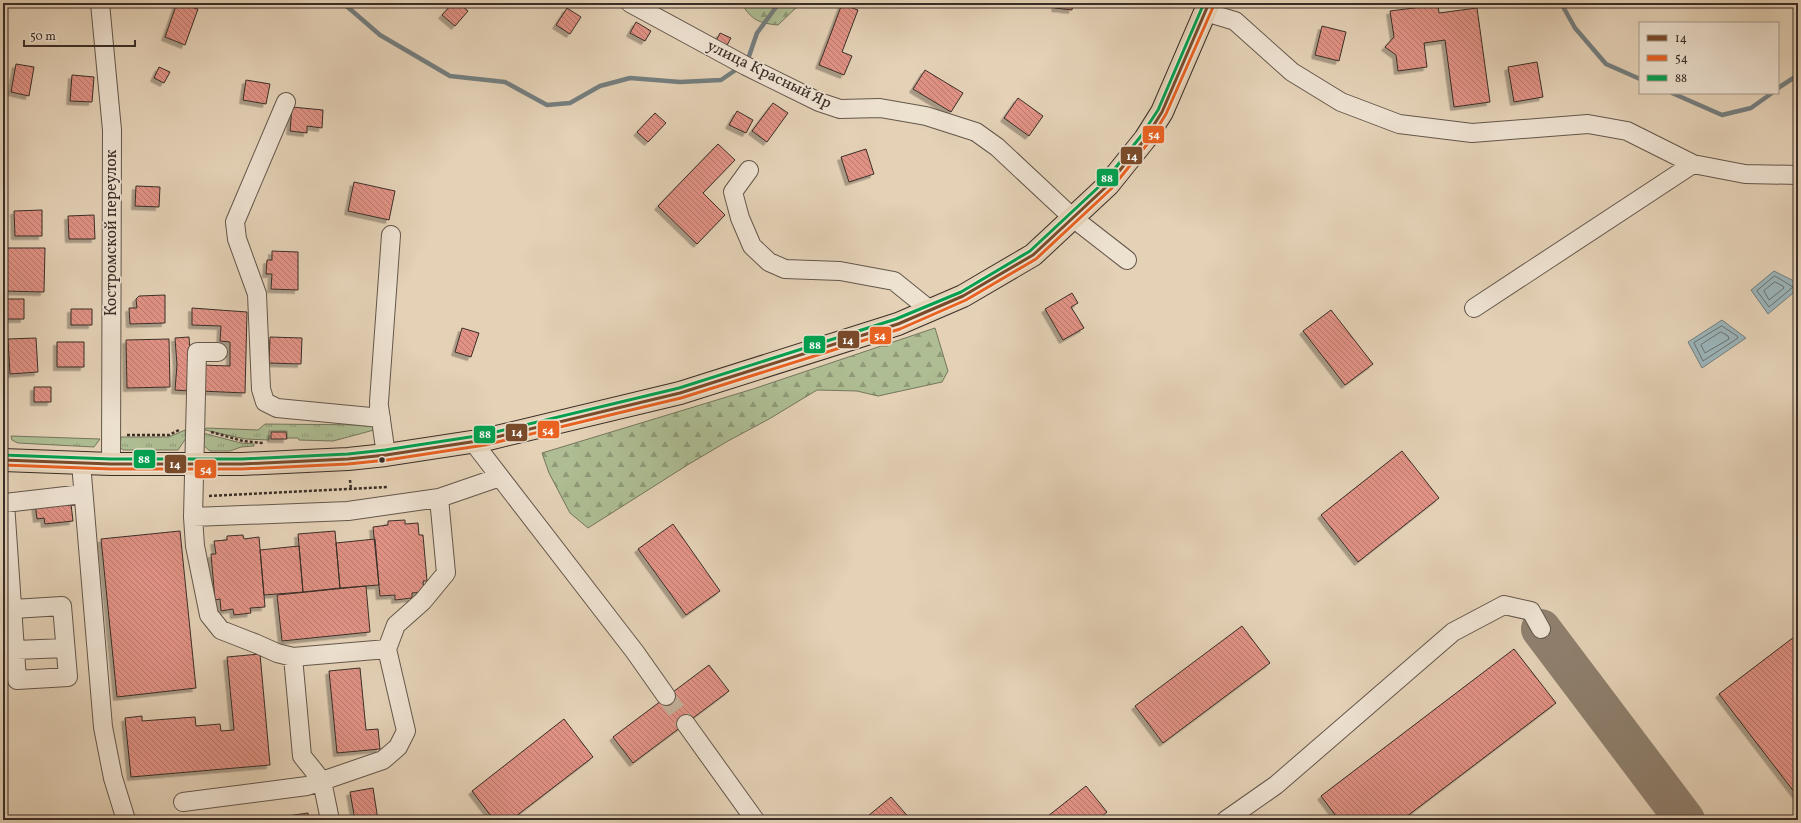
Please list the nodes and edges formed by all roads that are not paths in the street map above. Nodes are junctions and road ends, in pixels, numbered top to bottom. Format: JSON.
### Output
{"nodes":[{"id":1,"x":100,"y":3,"type":"edge"},
{"id":2,"x":630,"y":3,"type":"edge"},
{"id":3,"x":1207,"y":7,"type":"edge"},
{"id":4,"x":286,"y":102,"type":"dead end"},
{"id":5,"x":1694,"y":164,"type":"junction"},
{"id":6,"x":748,"y":170,"type":"dead end"},
{"id":7,"x":1798,"y":175,"type":"edge"},
{"id":8,"x":1074,"y":218,"type":"junction"},
{"id":9,"x":391,"y":236,"type":"dead end"},
{"id":10,"x":1127,"y":260,"type":"dead end"},
{"id":11,"x":1474,"y":308,"type":"dead end"},
{"id":12,"x":930,"y":310,"type":"junction"},
{"id":13,"x":218,"y":352,"type":"dead end"},
{"id":14,"x":379,"y":405,"type":"junction"},
{"id":15,"x":473,"y":442,"type":"junction"},
{"id":16,"x":386,"y":455,"type":"junction"},
{"id":17,"x":3,"y":460,"type":"edge"},
{"id":18,"x":81,"y":463,"type":"junction"},
{"id":19,"x":111,"y":464,"type":"junction"},
{"id":20,"x":194,"y":464,"type":"junction"},
{"id":21,"x":500,"y":477,"type":"junction"},
{"id":22,"x":83,"y":494,"type":"junction"},
{"id":23,"x":439,"y":498,"type":"junction"},
{"id":24,"x":193,"y":517,"type":"junction"},
{"id":25,"x":13,"y":609,"type":"junction"},
{"id":26,"x":1541,"y":629,"type":"dead end"},
{"id":27,"x":65,"y":648,"type":"junction"},
{"id":28,"x":387,"y":649,"type":"junction"},
{"id":29,"x":16,"y":650,"type":"junction"},
{"id":30,"x":293,"y":657,"type":"junction"},
{"id":31,"x":666,"y":696,"type":"tunnel mouth"},
{"id":32,"x":686,"y":724,"type":"tunnel mouth"},
{"id":33,"x":322,"y":781,"type":"junction"},
{"id":34,"x":183,"y":802,"type":"dead end"},
{"id":35,"x":126,"y":820,"type":"edge"},
{"id":36,"x":330,"y":820,"type":"edge"},
{"id":37,"x":755,"y":820,"type":"edge"},
{"id":38,"x":1226,"y":820,"type":"edge"}],
"edges":[{"from":1,"to":19,"type":"street","name":"Костромской переулок"},
{"from":2,"to":8,"type":"street","name":"улица Красный Яр"},
{"from":3,"to":5,"type":"street"},
{"from":3,"to":8,"type":"main road"},
{"from":4,"to":14,"type":"street"},
{"from":5,"to":7,"type":"street"},
{"from":5,"to":11,"type":"street"},
{"from":6,"to":12,"type":"street"},
{"from":8,"to":10,"type":"street","name":"улица Красный Яр"},
{"from":8,"to":12,"type":"main road"},
{"from":9,"to":14,"type":"street"},
{"from":12,"to":15,"type":"main road"},
{"from":13,"to":20,"type":"street"},
{"from":14,"to":16,"type":"street"},
{"from":15,"to":16,"type":"main road"},
{"from":15,"to":21,"type":"street"},
{"from":16,"to":20,"type":"main road"},
{"from":17,"to":18,"type":"main road"},
{"from":18,"to":19,"type":"main road"},
{"from":18,"to":22,"type":"street"},
{"from":19,"to":20,"type":"main road"},
{"from":20,"to":24,"type":"street"},
{"from":21,"to":23,"type":"street"},
{"from":21,"to":31,"type":"street"},
{"from":22,"to":25,"type":"street"},
{"from":22,"to":35,"type":"street"},
{"from":23,"to":24,"type":"street"},
{"from":23,"to":28,"type":"street"},
{"from":24,"to":30,"type":"street"},
{"from":25,"to":27,"type":"street"},
{"from":25,"to":29,"type":"street"},
{"from":26,"to":38,"type":"street"},
{"from":27,"to":29,"type":"street"},
{"from":27,"to":29,"type":"street"},
{"from":28,"to":30,"type":"street"},
{"from":28,"to":33,"type":"street"},
{"from":30,"to":33,"type":"street"},
{"from":32,"to":37,"type":"street"},
{"from":33,"to":34,"type":"street"},
{"from":33,"to":36,"type":"street"}]}
